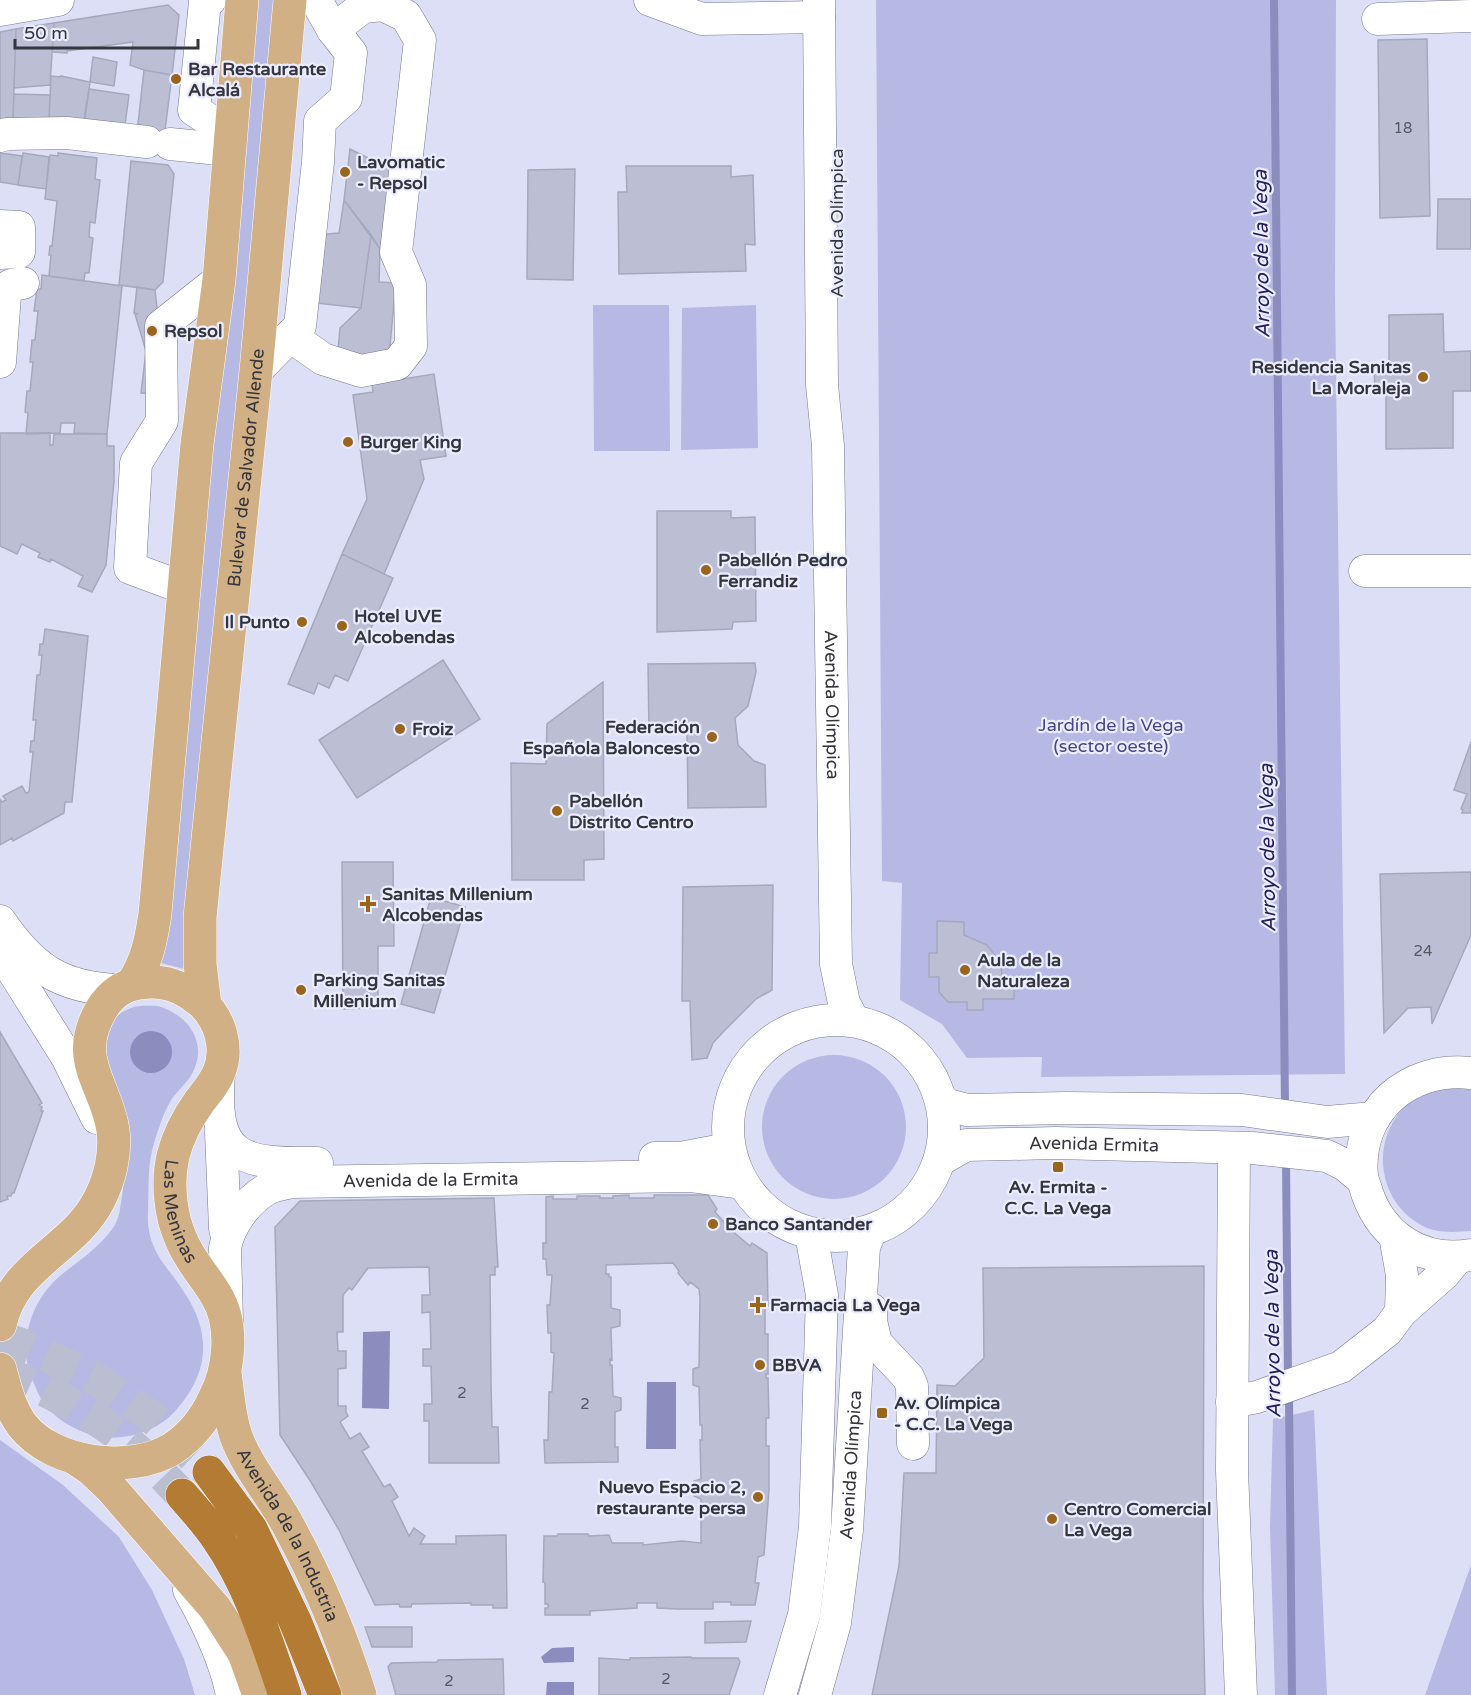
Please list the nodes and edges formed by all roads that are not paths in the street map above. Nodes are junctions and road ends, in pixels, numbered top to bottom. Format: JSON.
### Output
{"nodes":[{"id":1,"x":58,"y":0,"type":"edge"},
{"id":2,"x":210,"y":0,"type":"edge"},
{"id":3,"x":242,"y":0,"type":"edge"},
{"id":4,"x":290,"y":0,"type":"edge"},
{"id":5,"x":316,"y":0,"type":"edge"},
{"id":6,"x":650,"y":0,"type":"edge"},
{"id":7,"x":825,"y":6,"type":"edge"},
{"id":8,"x":0,"y":10,"type":"edge"},
{"id":9,"x":1471,"y":16,"type":"edge"},
{"id":10,"x":1378,"y":19,"type":"dead end"},
{"id":11,"x":333,"y":30,"type":"junction"},
{"id":12,"x":280,"y":112,"type":"junction"},
{"id":13,"x":0,"y":136,"type":"edge"},
{"id":14,"x":230,"y":142,"type":"junction"},
{"id":15,"x":318,"y":162,"type":"junction"},
{"id":16,"x":0,"y":226,"type":"edge"},
{"id":17,"x":0,"y":253,"type":"edge"},
{"id":18,"x":219,"y":280,"type":"junction"},
{"id":19,"x":23,"y":283,"type":"dead end"},
{"id":20,"x":290,"y":336,"type":"junction"},
{"id":21,"x":0,"y":362,"type":"edge"},
{"id":22,"x":256,"y":371,"type":"junction"},
{"id":23,"x":162,"y":422,"type":"junction"},
{"id":24,"x":197,"y":444,"type":"junction"},
{"id":25,"x":1471,"y":570,"type":"edge"},
{"id":26,"x":1365,"y":571,"type":"dead end"},
{"id":27,"x":184,"y":588,"type":"junction"},
{"id":28,"x":0,"y":921,"type":"edge"},
{"id":29,"x":0,"y":950,"type":"edge"},
{"id":30,"x":836,"y":964,"type":"junction"},
{"id":31,"x":125,"y":987,"type":"junction"},
{"id":32,"x":204,"y":1005,"type":"junction"},
{"id":33,"x":814,"y":1020,"type":"junction"},
{"id":34,"x":853,"y":1020,"type":"junction"},
{"id":35,"x":1465,"y":1068,"type":"edge"},
{"id":36,"x":219,"y":1072,"type":"junction"},
{"id":37,"x":941,"y":1099,"type":"junction"},
{"id":38,"x":1374,"y":1118,"type":"junction"},
{"id":39,"x":221,"y":1132,"type":"junction"},
{"id":40,"x":1243,"y":1148,"type":"junction"},
{"id":41,"x":728,"y":1149,"type":"junction"},
{"id":42,"x":940,"y":1160,"type":"junction"},
{"id":43,"x":1362,"y":1179,"type":"junction"},
{"id":44,"x":107,"y":1181,"type":"junction"},
{"id":45,"x":741,"y":1183,"type":"junction"},
{"id":46,"x":77,"y":1230,"type":"junction"},
{"id":47,"x":811,"y":1234,"type":"junction"},
{"id":48,"x":1395,"y":1236,"type":"junction"},
{"id":49,"x":227,"y":1237,"type":"junction"},
{"id":50,"x":867,"y":1239,"type":"junction"},
{"id":51,"x":1464,"y":1256,"type":"edge"},
{"id":52,"x":0,"y":1268,"type":"edge"},
{"id":53,"x":1401,"y":1311,"type":"junction"},
{"id":54,"x":227,"y":1321,"type":"junction"},
{"id":55,"x":0,"y":1325,"type":"edge"},
{"id":56,"x":0,"y":1369,"type":"edge"},
{"id":57,"x":225,"y":1370,"type":"junction"},
{"id":58,"x":1245,"y":1399,"type":"junction"},
{"id":59,"x":11,"y":1421,"type":"edge"},
{"id":60,"x":913,"y":1444,"type":"dead end"},
{"id":61,"x":74,"y":1458,"type":"junction"},
{"id":62,"x":209,"y":1472,"type":"tunnel mouth"},
{"id":63,"x":182,"y":1495,"type":"tunnel mouth"},
{"id":64,"x":173,"y":1561,"type":"junction"},
{"id":65,"x":782,"y":1692,"type":"edge"},
{"id":66,"x":232,"y":1695,"type":"edge"},
{"id":67,"x":259,"y":1695,"type":"edge"},
{"id":68,"x":285,"y":1695,"type":"edge"},
{"id":69,"x":325,"y":1695,"type":"edge"},
{"id":70,"x":360,"y":1695,"type":"edge"},
{"id":71,"x":815,"y":1695,"type":"edge"},
{"id":72,"x":1241,"y":1695,"type":"edge"}],
"edges":[{"from":1,"to":8,"type":"street"},
{"from":2,"to":14,"type":"street"},
{"from":3,"to":14,"type":"main road"},
{"from":4,"to":12,"type":"main road","name":"Bulevar de Salvador Allende"},
{"from":5,"to":11,"type":"street"},
{"from":6,"to":7,"type":"street"},
{"from":7,"to":30,"type":"street","name":"Avenida Olímpica"},
{"from":9,"to":10,"type":"street"},
{"from":11,"to":15,"type":"street"},
{"from":11,"to":20,"type":"street"},
{"from":12,"to":15,"type":"street"},
{"from":12,"to":22,"type":"main road","name":"Bulevar de Salvador Allende"},
{"from":13,"to":14,"type":"street"},
{"from":14,"to":18,"type":"main road"},
{"from":15,"to":20,"type":"street"},
{"from":16,"to":17,"type":"street"},
{"from":18,"to":23,"type":"street"},
{"from":18,"to":24,"type":"main road"},
{"from":19,"to":21,"type":"street"},
{"from":20,"to":22,"type":"street"},
{"from":22,"to":32,"type":"main road","name":"Bulevar de Salvador Allende"},
{"from":23,"to":24,"type":"street"},
{"from":23,"to":27,"type":"street"},
{"from":24,"to":27,"type":"main road"},
{"from":25,"to":26,"type":"street"},
{"from":27,"to":31,"type":"main road"},
{"from":28,"to":31,"type":"street"},
{"from":29,"to":44,"type":"street"},
{"from":30,"to":33,"type":"street","name":"Avenida Olímpica"},
{"from":30,"to":34,"type":"street","name":"Avenida Olímpica"},
{"from":31,"to":32,"type":"main road","name":"Las Meninas"},
{"from":31,"to":44,"type":"main road"},
{"from":32,"to":36,"type":"main road","name":"Las Meninas"},
{"from":33,"to":34,"type":"street"},
{"from":33,"to":41,"type":"street"},
{"from":34,"to":37,"type":"street"},
{"from":35,"to":38,"type":"street"},
{"from":36,"to":39,"type":"street"},
{"from":36,"to":54,"type":"main road","name":"Las Meninas"},
{"from":37,"to":38,"type":"street","name":"Avenida Ermita"},
{"from":37,"to":42,"type":"street"},
{"from":38,"to":43,"type":"street"},
{"from":39,"to":41,"type":"street","name":"Avenida de la Ermita"},
{"from":39,"to":49,"type":"street"},
{"from":40,"to":42,"type":"street","name":"Avenida Ermita"},
{"from":40,"to":43,"type":"street","name":"Avenida Ermita"},
{"from":40,"to":58,"type":"street"},
{"from":41,"to":45,"type":"street"},
{"from":42,"to":50,"type":"street"},
{"from":43,"to":48,"type":"street"},
{"from":44,"to":46,"type":"main road"},
{"from":45,"to":47,"type":"street"},
{"from":45,"to":49,"type":"street","name":"Avenida de la Ermita"},
{"from":46,"to":52,"type":"main road"},
{"from":46,"to":55,"type":"main road"},
{"from":47,"to":50,"type":"street"},
{"from":47,"to":65,"type":"street","name":"Avenida Olímpica"},
{"from":48,"to":51,"type":"street"},
{"from":48,"to":53,"type":"street"},
{"from":49,"to":54,"type":"street"},
{"from":50,"to":60,"type":"street"},
{"from":50,"to":71,"type":"street","name":"Avenida Olímpica"},
{"from":51,"to":53,"type":"street"},
{"from":53,"to":58,"type":"street"},
{"from":54,"to":57,"type":"main road","name":"Las Meninas"},
{"from":56,"to":59,"type":"main road","name":"Las Meninas"},
{"from":57,"to":61,"type":"main road","name":"Las Meninas"},
{"from":57,"to":70,"type":"main road","name":"Avenida de la Industria"},
{"from":58,"to":72,"type":"street"},
{"from":59,"to":61,"type":"main road","name":"Las Meninas"},
{"from":61,"to":64,"type":"main road"},
{"from":62,"to":69,"type":"highway"},
{"from":63,"to":68,"type":"highway"},
{"from":64,"to":66,"type":"street"},
{"from":64,"to":67,"type":"main road"}]}
